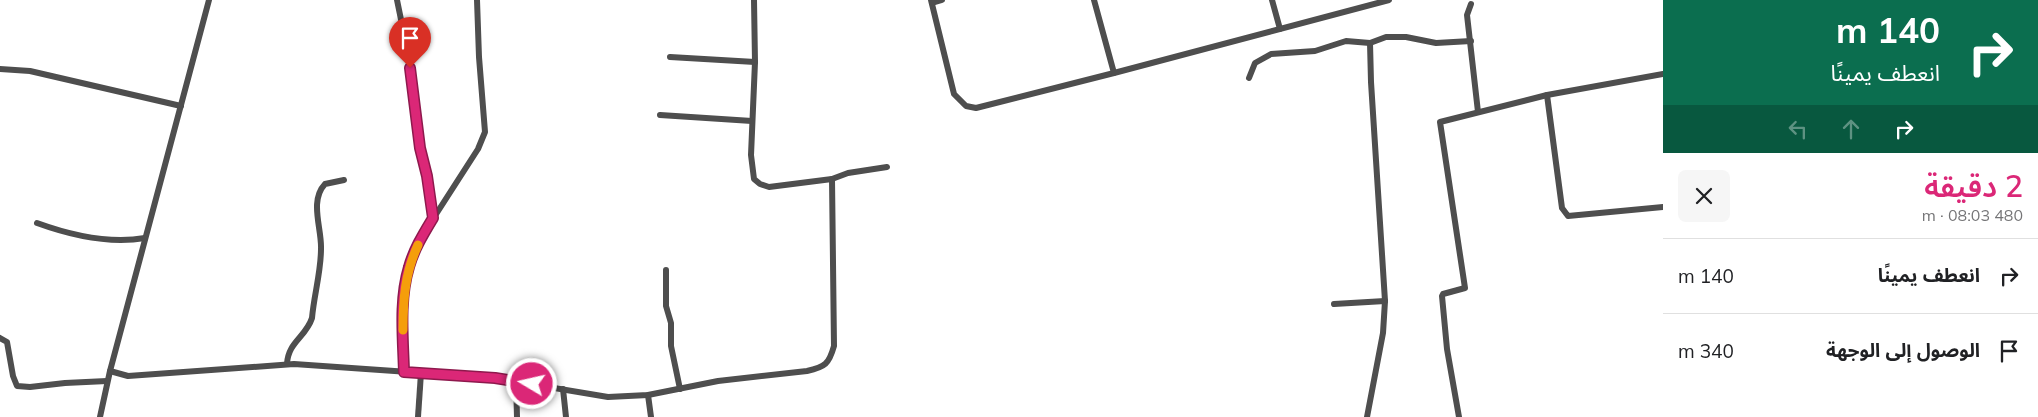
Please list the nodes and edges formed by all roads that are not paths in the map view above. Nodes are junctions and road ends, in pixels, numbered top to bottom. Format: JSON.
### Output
{"nodes":[{"id":1,"x":209,"y":0,"type":"edge"},
{"id":2,"x":396,"y":0,"type":"edge"},
{"id":3,"x":477,"y":0,"type":"edge"},
{"id":4,"x":754,"y":0,"type":"edge"},
{"id":5,"x":942,"y":0,"type":"edge"},
{"id":6,"x":1094,"y":0,"type":"edge"},
{"id":7,"x":1272,"y":0,"type":"edge"},
{"id":8,"x":1389,"y":0,"type":"edge"},
{"id":9,"x":931,"y":1,"type":"edge"},
{"id":10,"x":1471,"y":4,"type":"dead end"},
{"id":11,"x":1280,"y":29,"type":"junction"},
{"id":12,"x":1471,"y":41,"type":"junction"},
{"id":13,"x":1370,"y":43,"type":"junction"},
{"id":14,"x":670,"y":57,"type":"dead end"},
{"id":15,"x":754,"y":62,"type":"junction"},
{"id":16,"x":0,"y":69,"type":"edge"},
{"id":17,"x":1114,"y":74,"type":"junction"},
{"id":18,"x":1663,"y":74,"type":"edge"},
{"id":19,"x":1249,"y":78,"type":"dead end"},
{"id":20,"x":1547,"y":95,"type":"junction"},
{"id":21,"x":181,"y":106,"type":"junction"},
{"id":22,"x":1478,"y":112,"type":"junction"},
{"id":23,"x":660,"y":115,"type":"dead end"},
{"id":24,"x":752,"y":122,"type":"junction"},
{"id":25,"x":887,"y":167,"type":"dead end"},
{"id":26,"x":832,"y":179,"type":"junction"},
{"id":27,"x":344,"y":180,"type":"dead end"},
{"id":28,"x":1663,"y":207,"type":"edge"},
{"id":29,"x":433,"y":218,"type":"junction"},
{"id":30,"x":37,"y":223,"type":"dead end"},
{"id":31,"x":145,"y":238,"type":"junction"},
{"id":32,"x":666,"y":270,"type":"dead end"},
{"id":33,"x":1385,"y":301,"type":"junction"},
{"id":34,"x":1334,"y":304,"type":"dead end"},
{"id":35,"x":0,"y":338,"type":"edge"},
{"id":36,"x":287,"y":364,"type":"junction"},
{"id":37,"x":110,"y":371,"type":"junction"},
{"id":38,"x":404,"y":372,"type":"junction"},
{"id":39,"x":421,"y":373,"type":"junction"},
{"id":40,"x":107,"y":381,"type":"junction"},
{"id":41,"x":516,"y":381,"type":"junction"},
{"id":42,"x":563,"y":389,"type":"junction"},
{"id":43,"x":680,"y":389,"type":"junction"},
{"id":44,"x":648,"y":395,"type":"junction"},
{"id":45,"x":100,"y":417,"type":"edge"},
{"id":46,"x":418,"y":417,"type":"edge"},
{"id":47,"x":517,"y":417,"type":"edge"},
{"id":48,"x":566,"y":417,"type":"edge"},
{"id":49,"x":651,"y":417,"type":"edge"},
{"id":50,"x":1367,"y":417,"type":"edge"},
{"id":51,"x":1459,"y":417,"type":"edge"}],
"edges":[{"from":1,"to":21,"type":"street"},
{"from":2,"to":29,"type":"street"},
{"from":3,"to":29,"type":"street"},
{"from":4,"to":15,"type":"street"},
{"from":5,"to":9,"type":"street"},
{"from":6,"to":17,"type":"street"},
{"from":7,"to":11,"type":"street"},
{"from":8,"to":11,"type":"street"},
{"from":9,"to":17,"type":"street"},
{"from":10,"to":12,"type":"street"},
{"from":11,"to":17,"type":"street"},
{"from":12,"to":13,"type":"street"},
{"from":12,"to":22,"type":"street"},
{"from":13,"to":19,"type":"street"},
{"from":13,"to":33,"type":"street"},
{"from":14,"to":15,"type":"street"},
{"from":15,"to":24,"type":"street"},
{"from":16,"to":21,"type":"street"},
{"from":18,"to":20,"type":"street"},
{"from":20,"to":22,"type":"street"},
{"from":20,"to":28,"type":"street"},
{"from":21,"to":31,"type":"street"},
{"from":22,"to":51,"type":"street"},
{"from":23,"to":24,"type":"street"},
{"from":24,"to":26,"type":"street"},
{"from":25,"to":26,"type":"street"},
{"from":26,"to":43,"type":"street"},
{"from":27,"to":36,"type":"street"},
{"from":29,"to":38,"type":"street"},
{"from":30,"to":31,"type":"street"},
{"from":31,"to":37,"type":"street"},
{"from":32,"to":43,"type":"street"},
{"from":33,"to":34,"type":"street"},
{"from":33,"to":50,"type":"street"},
{"from":35,"to":40,"type":"street"},
{"from":36,"to":37,"type":"street"},
{"from":36,"to":38,"type":"street"},
{"from":37,"to":40,"type":"street"},
{"from":38,"to":39,"type":"street"},
{"from":39,"to":41,"type":"street"},
{"from":39,"to":46,"type":"street"},
{"from":40,"to":45,"type":"street"},
{"from":41,"to":42,"type":"street"},
{"from":41,"to":47,"type":"street"},
{"from":42,"to":44,"type":"street"},
{"from":42,"to":48,"type":"street"},
{"from":43,"to":44,"type":"street"},
{"from":44,"to":49,"type":"street"}]}
